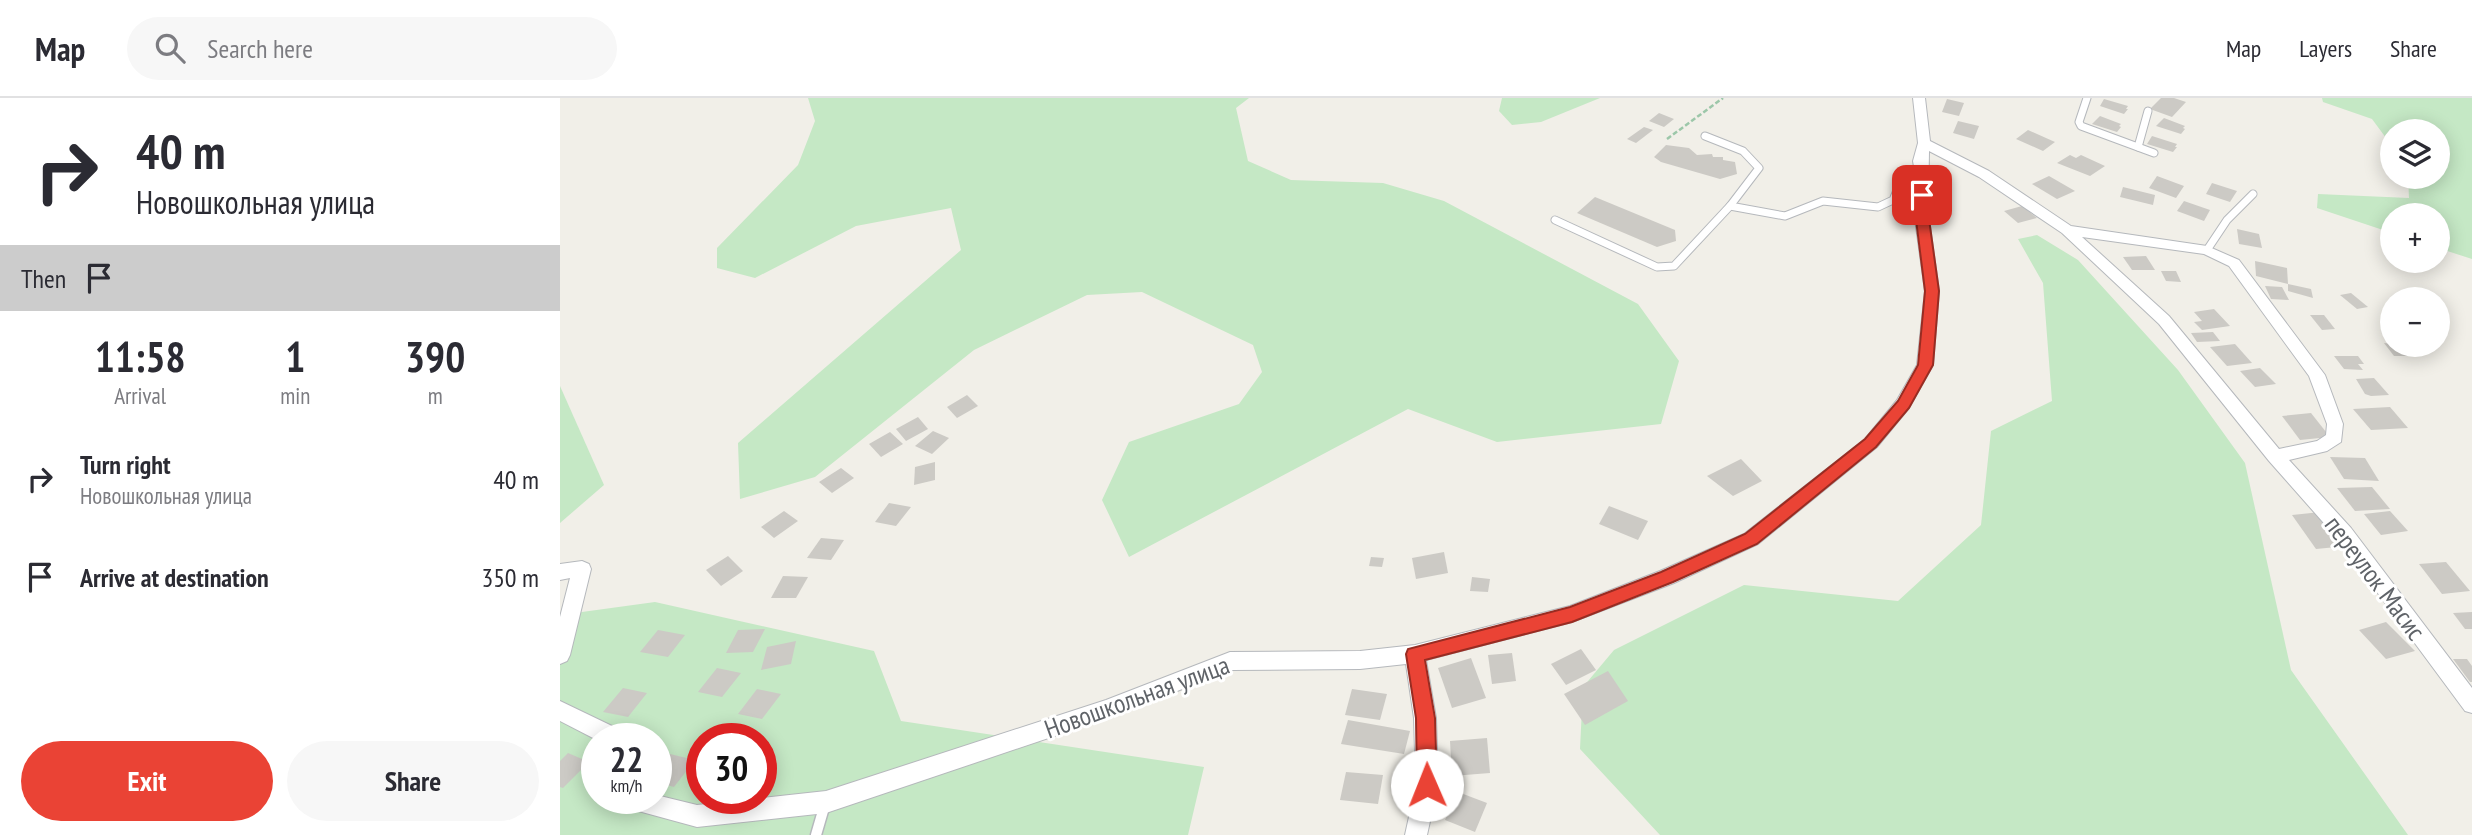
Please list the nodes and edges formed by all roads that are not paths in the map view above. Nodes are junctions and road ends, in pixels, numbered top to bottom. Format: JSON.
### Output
{"nodes":[{"id":1,"x":1919,"y":98,"type":"edge"},
{"id":2,"x":2087,"y":98,"type":"edge"},
{"id":3,"x":2148,"y":111,"type":"dead end"},
{"id":4,"x":1705,"y":136,"type":"dead end"},
{"id":5,"x":1924,"y":143,"type":"junction"},
{"id":6,"x":2138,"y":147,"type":"junction"},
{"id":7,"x":2154,"y":153,"type":"dead end"},
{"id":8,"x":1923,"y":178,"type":"junction"},
{"id":9,"x":2253,"y":194,"type":"dead end"},
{"id":10,"x":1730,"y":206,"type":"junction"},
{"id":11,"x":1555,"y":220,"type":"dead end"},
{"id":12,"x":2067,"y":230,"type":"junction"},
{"id":13,"x":2207,"y":250,"type":"junction"},
{"id":14,"x":2275,"y":456,"type":"junction"},
{"id":15,"x":560,"y":572,"type":"edge"},
{"id":16,"x":1415,"y":654,"type":"junction"},
{"id":17,"x":560,"y":655,"type":"edge"},
{"id":18,"x":2472,"y":704,"type":"edge"},
{"id":19,"x":560,"y":710,"type":"edge"},
{"id":20,"x":585,"y":723,"type":"edge"},
{"id":21,"x":826,"y":802,"type":"junction"},
{"id":22,"x":672,"y":809,"type":"edge"},
{"id":23,"x":816,"y":835,"type":"edge"},
{"id":24,"x":1416,"y":835,"type":"edge"}],
"edges":[{"from":1,"to":5,"type":"street","name":"Новошкольная улица"},
{"from":2,"to":6,"type":"lane"},
{"from":3,"to":6,"type":"lane"},
{"from":4,"to":10,"type":"lane"},
{"from":5,"to":8,"type":"street","name":"Новошкольная улица"},
{"from":5,"to":12,"type":"street","name":"переулок Масис"},
{"from":6,"to":7,"type":"lane"},
{"from":8,"to":10,"type":"lane"},
{"from":8,"to":16,"type":"street","name":"Новошкольная улица"},
{"from":9,"to":13,"type":"lane"},
{"from":10,"to":11,"type":"lane"},
{"from":12,"to":13,"type":"street","name":"переулок Масис"},
{"from":12,"to":14,"type":"street","name":"переулок Масис"},
{"from":13,"to":14,"type":"street","name":"переулок Масис"},
{"from":14,"to":18,"type":"street","name":"переулок Масис"},
{"from":15,"to":17,"type":"street"},
{"from":16,"to":21,"type":"street","name":"Новошкольная улица"},
{"from":16,"to":24,"type":"street"},
{"from":19,"to":20,"type":"street"},
{"from":21,"to":22,"type":"street","name":"Новошкольная улица"},
{"from":21,"to":23,"type":"lane"}]}
